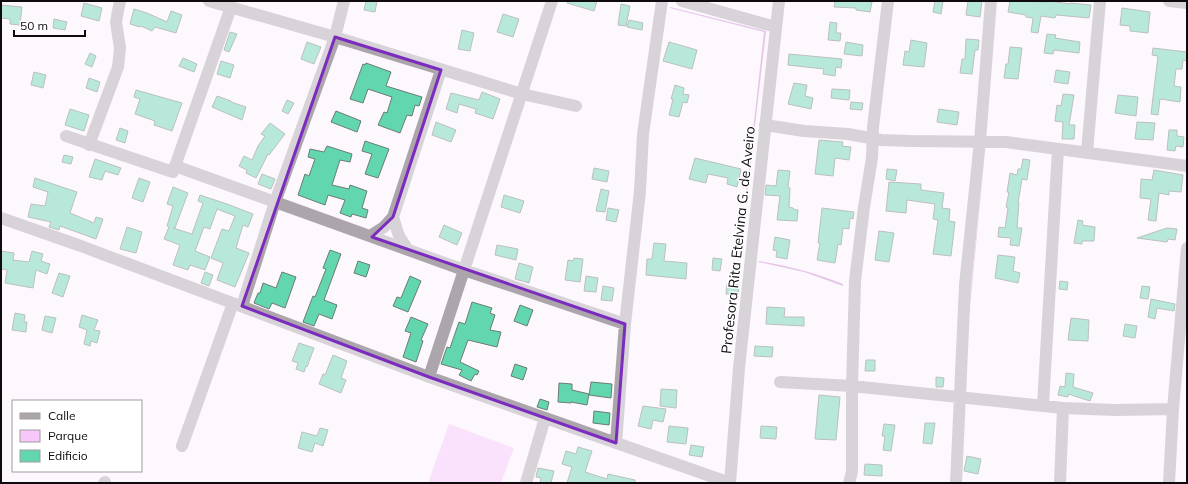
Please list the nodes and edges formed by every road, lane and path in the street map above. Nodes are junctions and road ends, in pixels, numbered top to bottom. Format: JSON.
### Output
{"nodes":[{"id":1,"x":120,"y":1,"type":"edge"},
{"id":2,"x":210,"y":1,"type":"edge"},
{"id":3,"x":344,"y":1,"type":"edge"},
{"id":4,"x":552,"y":1,"type":"edge"},
{"id":5,"x":662,"y":1,"type":"edge"},
{"id":6,"x":682,"y":1,"type":"edge"},
{"id":7,"x":779,"y":1,"type":"edge"},
{"id":8,"x":888,"y":1,"type":"edge"},
{"id":9,"x":991,"y":1,"type":"edge"},
{"id":10,"x":1100,"y":1,"type":"edge"},
{"id":11,"x":1169,"y":1,"type":"edge"},
{"id":12,"x":1187,"y":4,"type":"edge"},
{"id":13,"x":231,"y":7,"type":"junction"},
{"id":14,"x":776,"y":27,"type":"junction"},
{"id":15,"x":335,"y":36,"type":"junction"},
{"id":16,"x":441,"y":70,"type":"junction"},
{"id":17,"x":522,"y":94,"type":"junction"},
{"id":18,"x":576,"y":106,"type":"dead end"},
{"id":19,"x":765,"y":125,"type":"junction"},
{"id":20,"x":66,"y":136,"type":"dead end"},
{"id":21,"x":872,"y":138,"type":"junction"},
{"id":22,"x":980,"y":141,"type":"junction"},
{"id":23,"x":89,"y":145,"type":"junction"},
{"id":24,"x":1058,"y":149,"type":"junction"},
{"id":25,"x":1087,"y":152,"type":"junction"},
{"id":26,"x":175,"y":166,"type":"junction"},
{"id":27,"x":1187,"y":166,"type":"edge"},
{"id":28,"x":276,"y":202,"type":"junction"},
{"id":29,"x":393,"y":217,"type":"junction"},
{"id":30,"x":1,"y":218,"type":"edge"},
{"id":31,"x":370,"y":236,"type":"junction"},
{"id":32,"x":1187,"y":248,"type":"edge"},
{"id":33,"x":408,"y":250,"type":"junction"},
{"id":34,"x":464,"y":270,"type":"junction"},
{"id":35,"x":237,"y":304,"type":"junction"},
{"id":36,"x":625,"y":324,"type":"junction"},
{"id":37,"x":429,"y":377,"type":"junction"},
{"id":38,"x":780,"y":382,"type":"dead end"},
{"id":39,"x":852,"y":386,"type":"junction"},
{"id":40,"x":959,"y":397,"type":"junction"},
{"id":41,"x":1043,"y":405,"type":"junction"},
{"id":42,"x":1063,"y":408,"type":"junction"},
{"id":43,"x":1173,"y":410,"type":"junction"},
{"id":44,"x":545,"y":418,"type":"junction"},
{"id":45,"x":616,"y":442,"type":"junction"},
{"id":46,"x":182,"y":446,"type":"dead end"},
{"id":47,"x":526,"y":483,"type":"edge"},
{"id":48,"x":730,"y":483,"type":"edge"},
{"id":49,"x":850,"y":483,"type":"edge"},
{"id":50,"x":956,"y":483,"type":"edge"},
{"id":51,"x":1060,"y":483,"type":"edge"},
{"id":52,"x":1170,"y":483,"type":"edge"}],
"edges":[{"from":1,"to":23,"type":"street"},
{"from":2,"to":13,"type":"street"},
{"from":3,"to":15,"type":"street"},
{"from":4,"to":17,"type":"street"},
{"from":5,"to":36,"type":"street"},
{"from":6,"to":14,"type":"street"},
{"from":7,"to":14,"type":"street","name":"Profesora Rita Etelvina G. de Aveiro"},
{"from":8,"to":21,"type":"street"},
{"from":9,"to":22,"type":"street"},
{"from":10,"to":25,"type":"street"},
{"from":11,"to":12,"type":"street"},
{"from":13,"to":15,"type":"street"},
{"from":13,"to":26,"type":"street"},
{"from":14,"to":19,"type":"street","name":"Profesora Rita Etelvina G. de Aveiro"},
{"from":15,"to":16,"type":"street"},
{"from":15,"to":28,"type":"street"},
{"from":16,"to":17,"type":"street"},
{"from":16,"to":29,"type":"street"},
{"from":17,"to":18,"type":"street"},
{"from":17,"to":34,"type":"street"},
{"from":19,"to":21,"type":"street"},
{"from":19,"to":48,"type":"street","name":"Profesora Rita Etelvina G. de Aveiro"},
{"from":20,"to":23,"type":"street"},
{"from":21,"to":22,"type":"street"},
{"from":21,"to":39,"type":"street"},
{"from":22,"to":24,"type":"street"},
{"from":22,"to":40,"type":"street"},
{"from":23,"to":26,"type":"street"},
{"from":24,"to":25,"type":"street"},
{"from":24,"to":41,"type":"street"},
{"from":25,"to":27,"type":"street"},
{"from":26,"to":28,"type":"street"},
{"from":28,"to":31,"type":"street"},
{"from":28,"to":35,"type":"street"},
{"from":29,"to":31,"type":"street"},
{"from":29,"to":33,"type":"street"},
{"from":30,"to":35,"type":"street"},
{"from":31,"to":33,"type":"street"},
{"from":32,"to":43,"type":"street"},
{"from":33,"to":34,"type":"street"},
{"from":34,"to":36,"type":"street"},
{"from":34,"to":37,"type":"street"},
{"from":35,"to":37,"type":"street"},
{"from":35,"to":46,"type":"street"},
{"from":36,"to":45,"type":"street"},
{"from":37,"to":44,"type":"street"},
{"from":38,"to":39,"type":"street"},
{"from":39,"to":40,"type":"street"},
{"from":39,"to":49,"type":"street"},
{"from":40,"to":41,"type":"street"},
{"from":40,"to":50,"type":"street"},
{"from":41,"to":42,"type":"street"},
{"from":42,"to":43,"type":"street"},
{"from":42,"to":51,"type":"street"},
{"from":43,"to":52,"type":"street"},
{"from":44,"to":45,"type":"street"},
{"from":44,"to":47,"type":"street"},
{"from":45,"to":48,"type":"street"}]}
